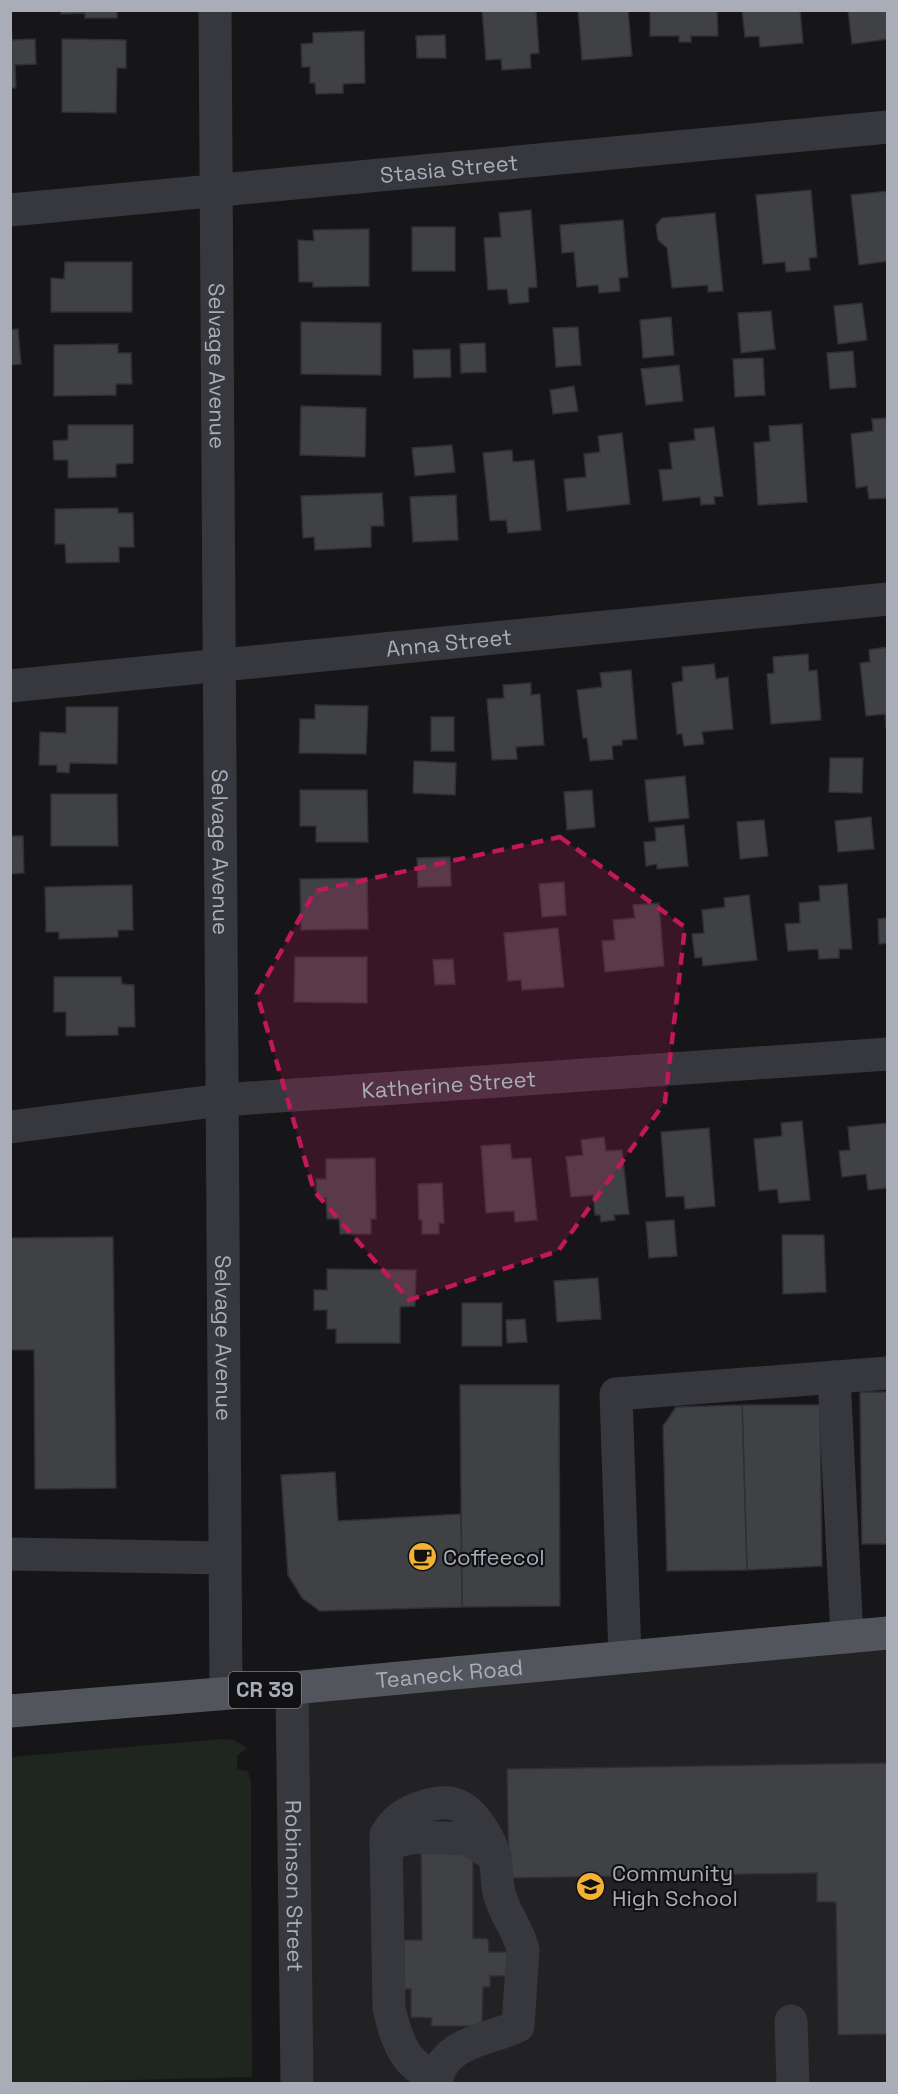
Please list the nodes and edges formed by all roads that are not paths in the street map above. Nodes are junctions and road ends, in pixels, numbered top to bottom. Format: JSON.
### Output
{"nodes":[{"id":1,"x":215,"y":10,"type":"edge"},
{"id":2,"x":888,"y":127,"type":"edge"},
{"id":3,"x":216,"y":191,"type":"junction"},
{"id":4,"x":10,"y":210,"type":"edge"},
{"id":5,"x":888,"y":599,"type":"edge"},
{"id":6,"x":219,"y":666,"type":"junction"},
{"id":7,"x":10,"y":686,"type":"edge"},
{"id":8,"x":888,"y":1054,"type":"edge"},
{"id":9,"x":222,"y":1100,"type":"junction"},
{"id":10,"x":10,"y":1127,"type":"edge"},
{"id":11,"x":888,"y":1373,"type":"edge"},
{"id":12,"x":834,"y":1377,"type":"junction"},
{"id":13,"x":10,"y":1554,"type":"edge"},
{"id":14,"x":224,"y":1558,"type":"junction"},
{"id":15,"x":888,"y":1633,"type":"edge"},
{"id":16,"x":847,"y":1637,"type":"junction"},
{"id":17,"x":625,"y":1657,"type":"junction"},
{"id":18,"x":292,"y":1688,"type":"junction"},
{"id":19,"x":225,"y":1692,"type":"junction"},
{"id":20,"x":10,"y":1711,"type":"edge"},
{"id":21,"x":791,"y":2021,"type":"dead end"},
{"id":22,"x":436,"y":2082,"type":"edge"},
{"id":23,"x":297,"y":2084,"type":"edge"},
{"id":24,"x":793,"y":2084,"type":"edge"}],
"edges":[{"from":1,"to":3,"type":"street","name":"Selvage Avenue"},
{"from":2,"to":3,"type":"street","name":"Stasia Street"},
{"from":3,"to":4,"type":"street","name":"Stasia Street"},
{"from":3,"to":6,"type":"street","name":"Selvage Avenue"},
{"from":5,"to":6,"type":"street","name":"Anna Street"},
{"from":6,"to":7,"type":"street","name":"Anna Street"},
{"from":6,"to":9,"type":"street","name":"Selvage Avenue"},
{"from":8,"to":9,"type":"street","name":"Katherine Street"},
{"from":9,"to":10,"type":"street","name":"Katherine Street"},
{"from":9,"to":14,"type":"street","name":"Selvage Avenue"},
{"from":11,"to":12,"type":"street"},
{"from":12,"to":16,"type":"street"},
{"from":12,"to":17,"type":"street"},
{"from":13,"to":14,"type":"street"},
{"from":14,"to":19,"type":"street","name":"Selvage Avenue"},
{"from":15,"to":16,"type":"main road","name":"Teaneck Road","number":"CR 39"},
{"from":16,"to":17,"type":"main road","name":"Teaneck Road","number":"CR 39"},
{"from":17,"to":18,"type":"main road","name":"Teaneck Road","number":"CR 39"},
{"from":18,"to":19,"type":"main road","name":"Teaneck Road","number":"CR 39"},
{"from":18,"to":23,"type":"street","name":"Robinson Street"},
{"from":19,"to":20,"type":"main road","name":"Teaneck Road","number":"CR 39"},
{"from":21,"to":24,"type":"street"},
{"from":22,"to":22,"type":"street"}]}
